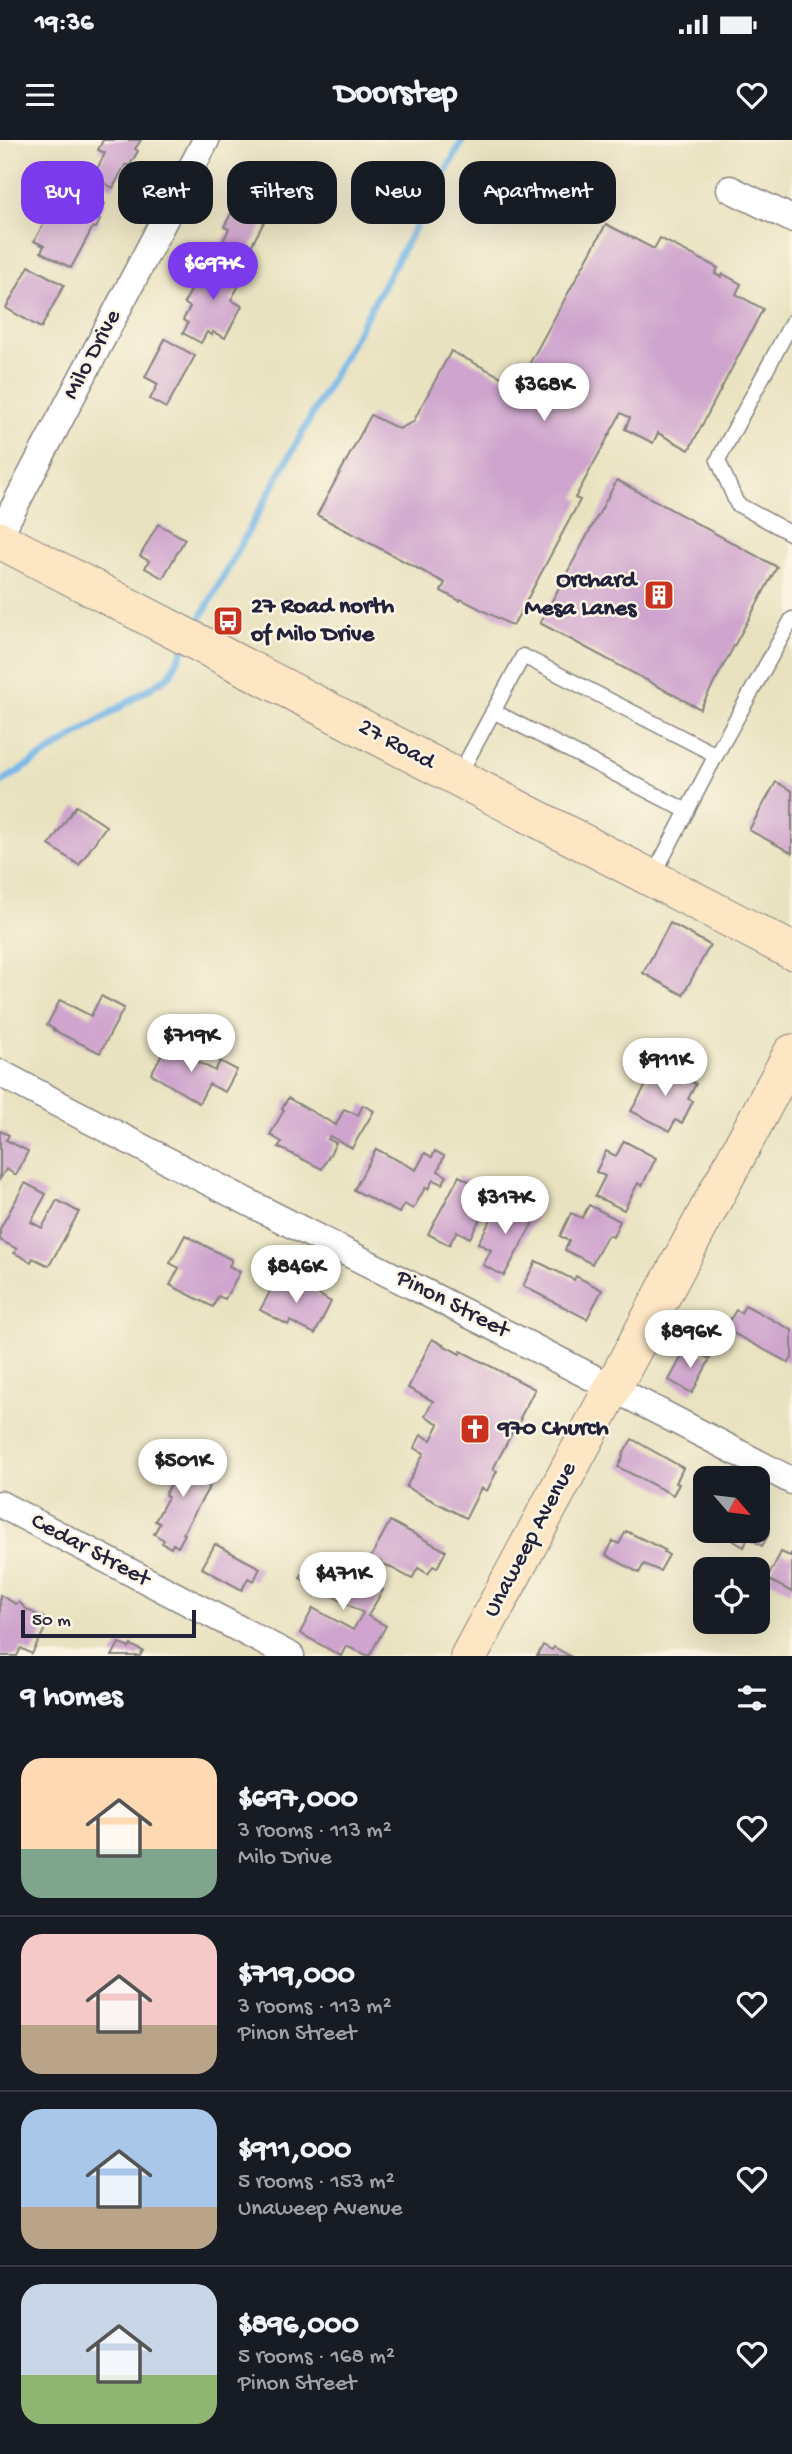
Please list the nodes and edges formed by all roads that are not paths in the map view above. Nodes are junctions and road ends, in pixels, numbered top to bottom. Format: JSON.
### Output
{"nodes":[{"id":1,"x":206,"y":140,"type":"edge"},
{"id":2,"x":730,"y":189,"type":"dead end"},
{"id":3,"x":792,"y":219,"type":"edge"},
{"id":4,"x":792,"y":322,"type":"edge"},
{"id":5,"x":0,"y":534,"type":"edge"},
{"id":6,"x":792,"y":534,"type":"edge"},
{"id":7,"x":0,"y":540,"type":"edge"},
{"id":8,"x":792,"y":619,"type":"edge"},
{"id":9,"x":494,"y":711,"type":"junction"},
{"id":10,"x":716,"y":755,"type":"junction"},
{"id":11,"x":458,"y":777,"type":"junction"},
{"id":12,"x":687,"y":811,"type":"junction"},
{"id":13,"x":652,"y":878,"type":"junction"},
{"id":14,"x":792,"y":951,"type":"edge"},
{"id":15,"x":792,"y":1053,"type":"edge"},
{"id":16,"x":0,"y":1073,"type":"edge"},
{"id":17,"x":612,"y":1386,"type":"junction"},
{"id":18,"x":792,"y":1481,"type":"edge"},
{"id":19,"x":0,"y":1504,"type":"edge"},
{"id":20,"x":291,"y":1656,"type":"edge"},
{"id":21,"x":469,"y":1656,"type":"edge"}],
"edges":[{"from":1,"to":5,"type":"street","name":"Milo Drive"},
{"from":2,"to":3,"type":"street"},
{"from":4,"to":6,"type":"lane"},
{"from":7,"to":11,"type":"street","name":"27 Road"},
{"from":8,"to":10,"type":"lane"},
{"from":9,"to":10,"type":"lane"},
{"from":9,"to":11,"type":"lane"},
{"from":9,"to":12,"type":"lane"},
{"from":10,"to":12,"type":"lane"},
{"from":11,"to":13,"type":"street","name":"27 Road"},
{"from":12,"to":13,"type":"lane"},
{"from":13,"to":14,"type":"street","name":"27 Road"},
{"from":15,"to":17,"type":"street","name":"Unaweep Avenue"},
{"from":16,"to":17,"type":"street","name":"Pinon Street"},
{"from":17,"to":18,"type":"street","name":"Pinon Street"},
{"from":17,"to":21,"type":"street","name":"Unaweep Avenue"},
{"from":19,"to":20,"type":"street","name":"Cedar Street"}]}
